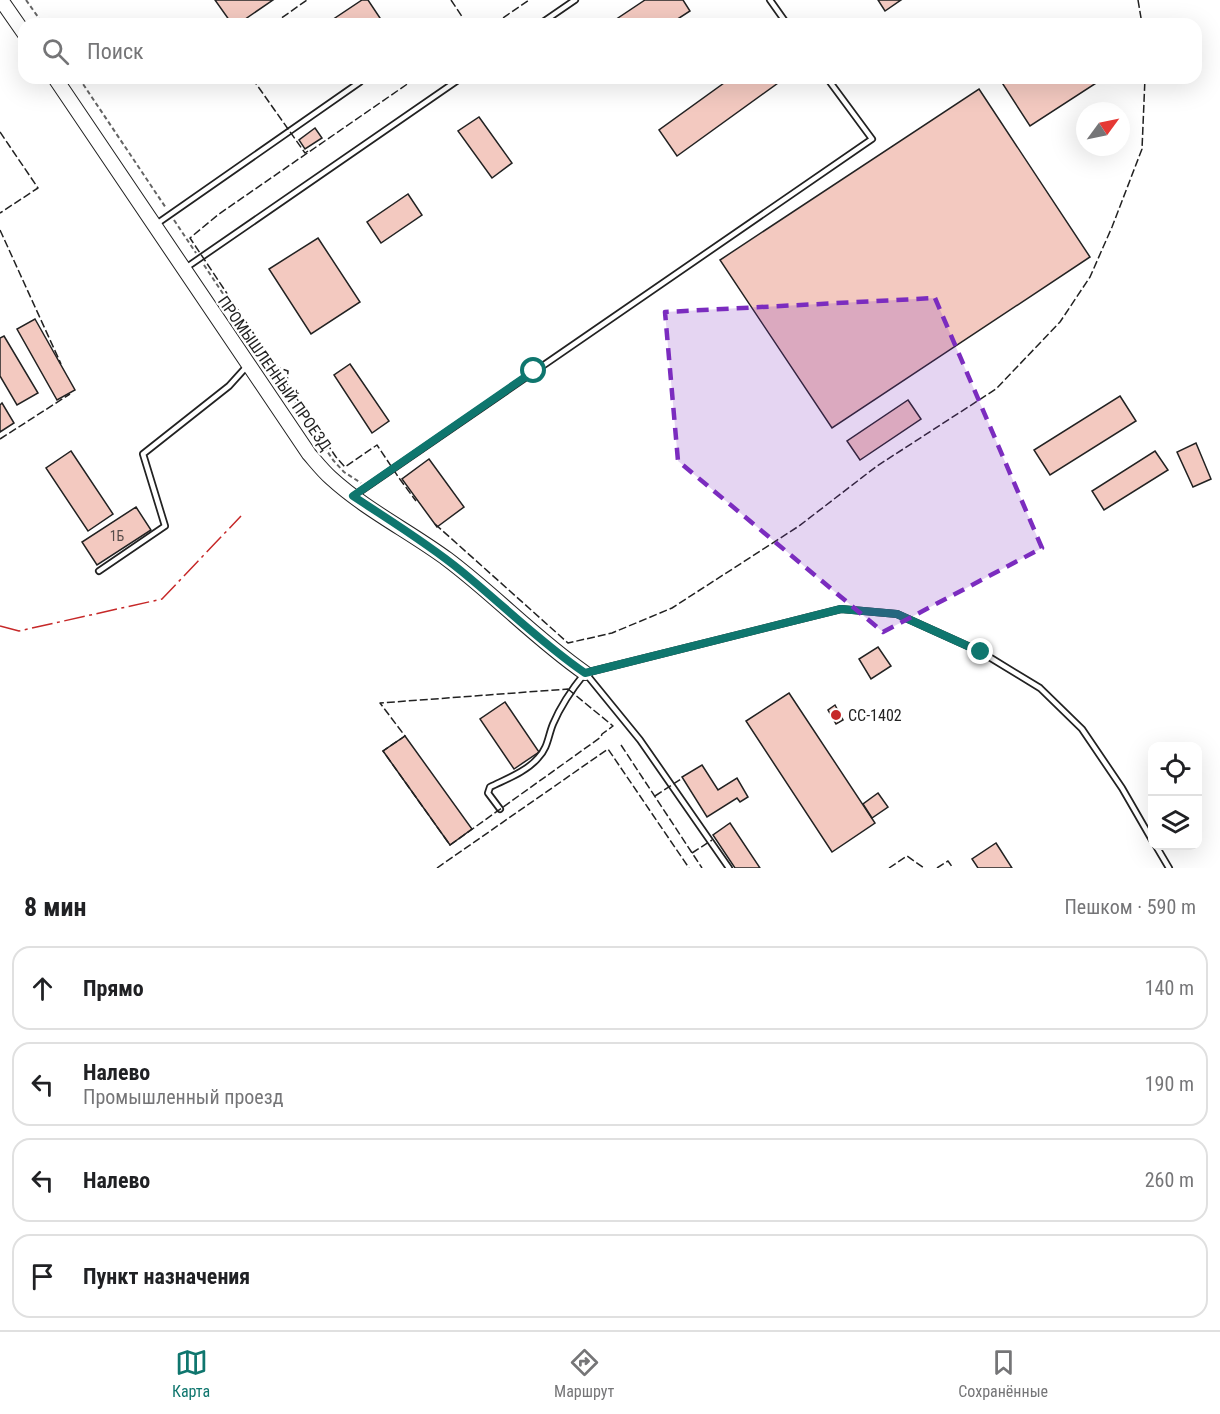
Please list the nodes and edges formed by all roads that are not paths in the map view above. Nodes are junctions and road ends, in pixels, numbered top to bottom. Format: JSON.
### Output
{"nodes":[{"id":1,"x":1,"y":0,"type":"edge"},
{"id":2,"x":575,"y":0,"type":"edge"},
{"id":3,"x":770,"y":0,"type":"edge"},
{"id":4,"x":549,"y":18,"type":"edge"},
{"id":5,"x":783,"y":18,"type":"edge"},
{"id":6,"x":18,"y":24,"type":"edge"},
{"id":7,"x":59,"y":84,"type":"edge"},
{"id":8,"x":357,"y":84,"type":"edge"},
{"id":9,"x":452,"y":84,"type":"edge"},
{"id":10,"x":831,"y":84,"type":"edge"},
{"id":11,"x":155,"y":225,"type":"junction"},
{"id":12,"x":184,"y":269,"type":"junction"},
{"id":13,"x":248,"y":365,"type":"junction"},
{"id":14,"x":353,"y":496,"type":"junction"},
{"id":15,"x":99,"y":571,"type":"dead end"},
{"id":16,"x":585,"y":673,"type":"junction"},
{"id":17,"x":500,"y":809,"type":"dead end"},
{"id":18,"x":1148,"y":833,"type":"edge"},
{"id":19,"x":1158,"y":850,"type":"edge"},
{"id":20,"x":729,"y":868,"type":"edge"},
{"id":21,"x":1169,"y":868,"type":"edge"}],
"edges":[{"from":1,"to":6,"type":"street"},
{"from":2,"to":4,"type":"lane"},
{"from":3,"to":5,"type":"lane"},
{"from":7,"to":11,"type":"street","name":"ПРОМЫШЛЕННЫЙ ПРОЕЗД"},
{"from":8,"to":11,"type":"lane"},
{"from":9,"to":12,"type":"lane"},
{"from":10,"to":14,"type":"lane"},
{"from":11,"to":12,"type":"street","name":"ПРОМЫШЛЕННЫЙ ПРОЕЗД"},
{"from":12,"to":13,"type":"street","name":"ПРОМЫШЛЕННЫЙ ПРОЕЗД"},
{"from":13,"to":14,"type":"street","name":"ПРОМЫШЛЕННЫЙ ПРОЕЗД"},
{"from":13,"to":15,"type":"lane"},
{"from":14,"to":16,"type":"street","name":"ПРОМЫШЛЕННЫЙ ПРОЕЗД"},
{"from":16,"to":17,"type":"lane"},
{"from":16,"to":18,"type":"lane"},
{"from":16,"to":20,"type":"lane"},
{"from":19,"to":21,"type":"lane"}]}
